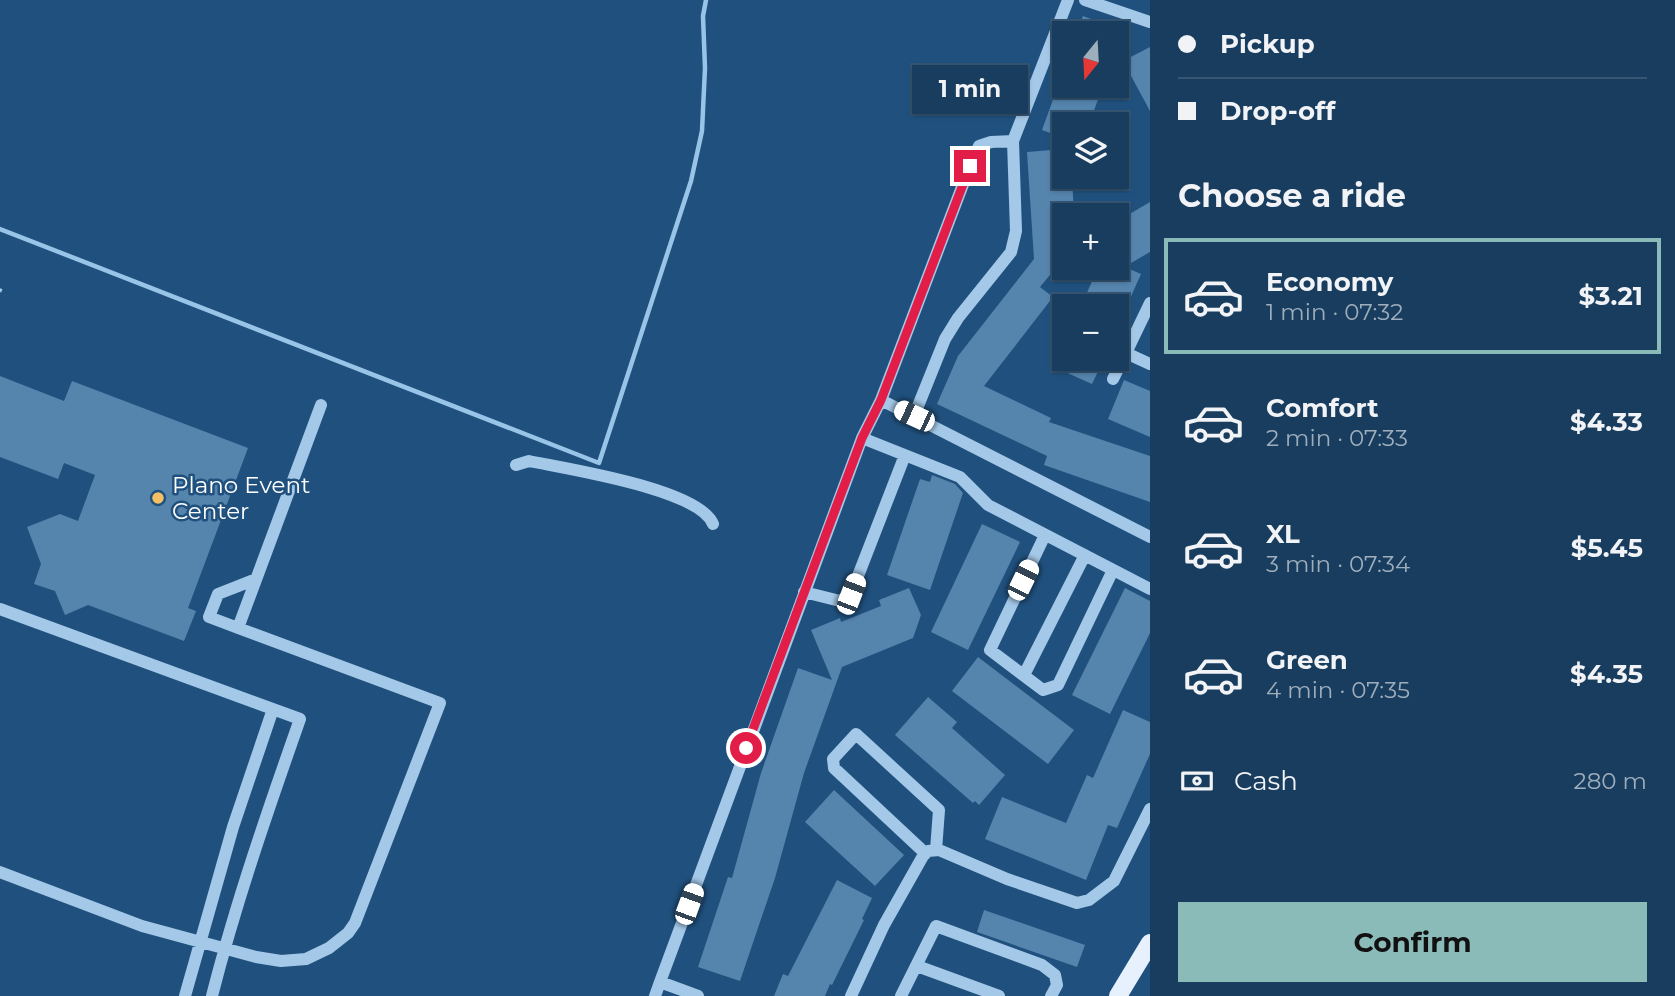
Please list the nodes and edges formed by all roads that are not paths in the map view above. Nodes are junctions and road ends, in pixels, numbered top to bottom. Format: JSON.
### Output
{"nodes":[{"id":1,"x":1068,"y":0,"type":"edge"},
{"id":2,"x":1085,"y":0,"type":"edge"},
{"id":3,"x":1150,"y":22,"type":"edge"},
{"id":4,"x":1013,"y":141,"type":"junction"},
{"id":5,"x":1150,"y":303,"type":"edge"},
{"id":6,"x":1129,"y":347,"type":"edge"},
{"id":7,"x":1129,"y":354,"type":"edge"},
{"id":8,"x":1150,"y":364,"type":"edge"},
{"id":9,"x":1116,"y":371,"type":"edge"},
{"id":10,"x":1112,"y":379,"type":"dead end"},
{"id":11,"x":881,"y":400,"type":"junction"},
{"id":12,"x":321,"y":405,"type":"dead end"},
{"id":13,"x":914,"y":416,"type":"junction"},
{"id":14,"x":862,"y":438,"type":"junction"},
{"id":15,"x":905,"y":455,"type":"junction"},
{"id":16,"x":516,"y":465,"type":"dead end"},
{"id":17,"x":713,"y":524,"type":"dead end"},
{"id":18,"x":1045,"y":534,"type":"junction"},
{"id":19,"x":1150,"y":537,"type":"edge"},
{"id":20,"x":1084,"y":555,"type":"junction"},
{"id":21,"x":1113,"y":570,"type":"junction"},
{"id":22,"x":256,"y":579,"type":"junction"},
{"id":23,"x":1150,"y":589,"type":"edge"},
{"id":24,"x":804,"y":592,"type":"junction"},
{"id":25,"x":0,"y":609,"type":"edge"},
{"id":26,"x":238,"y":628,"type":"junction"},
{"id":27,"x":1024,"y":675,"type":"junction"},
{"id":28,"x":273,"y":709,"type":"junction"},
{"id":29,"x":1150,"y":809,"type":"edge"},
{"id":30,"x":930,"y":852,"type":"junction"},
{"id":31,"x":0,"y":872,"type":"edge"},
{"id":32,"x":200,"y":942,"type":"junction"},
{"id":33,"x":224,"y":948,"type":"junction"},
{"id":34,"x":1148,"y":949,"type":"edge"},
{"id":35,"x":917,"y":966,"type":"junction"},
{"id":36,"x":660,"y":982,"type":"junction"},
{"id":37,"x":185,"y":996,"type":"edge"},
{"id":38,"x":212,"y":996,"type":"edge"},
{"id":39,"x":655,"y":996,"type":"edge"},
{"id":40,"x":698,"y":996,"type":"edge"},
{"id":41,"x":851,"y":996,"type":"edge"},
{"id":42,"x":901,"y":996,"type":"edge"},
{"id":43,"x":999,"y":996,"type":"edge"},
{"id":44,"x":1051,"y":996,"type":"edge"},
{"id":45,"x":1118,"y":996,"type":"edge"}],
"edges":[{"from":1,"to":4,"type":"lane"},
{"from":2,"to":3,"type":"lane"},
{"from":4,"to":11,"type":"lane"},
{"from":4,"to":13,"type":"lane"},
{"from":5,"to":6,"type":"lane"},
{"from":7,"to":8,"type":"lane"},
{"from":9,"to":10,"type":"lane"},
{"from":11,"to":13,"type":"lane"},
{"from":11,"to":14,"type":"lane"},
{"from":12,"to":22,"type":"lane"},
{"from":13,"to":19,"type":"lane"},
{"from":14,"to":15,"type":"lane"},
{"from":14,"to":24,"type":"lane"},
{"from":15,"to":18,"type":"lane"},
{"from":15,"to":24,"type":"lane"},
{"from":16,"to":17,"type":"lane"},
{"from":18,"to":20,"type":"lane"},
{"from":18,"to":27,"type":"lane"},
{"from":20,"to":21,"type":"lane"},
{"from":20,"to":27,"type":"lane"},
{"from":21,"to":23,"type":"lane"},
{"from":21,"to":27,"type":"lane"},
{"from":22,"to":26,"type":"lane"},
{"from":22,"to":26,"type":"lane"},
{"from":24,"to":36,"type":"lane"},
{"from":25,"to":28,"type":"lane"},
{"from":26,"to":33,"type":"lane"},
{"from":28,"to":32,"type":"lane"},
{"from":28,"to":33,"type":"lane"},
{"from":29,"to":30,"type":"lane"},
{"from":30,"to":30,"type":"lane"},
{"from":30,"to":41,"type":"lane"},
{"from":31,"to":32,"type":"lane"},
{"from":32,"to":33,"type":"lane"},
{"from":32,"to":37,"type":"lane"},
{"from":33,"to":38,"type":"lane"},
{"from":34,"to":45,"type":"main road"},
{"from":35,"to":42,"type":"lane"},
{"from":35,"to":43,"type":"lane"},
{"from":35,"to":44,"type":"lane"},
{"from":36,"to":39,"type":"lane"},
{"from":36,"to":40,"type":"lane"}]}
